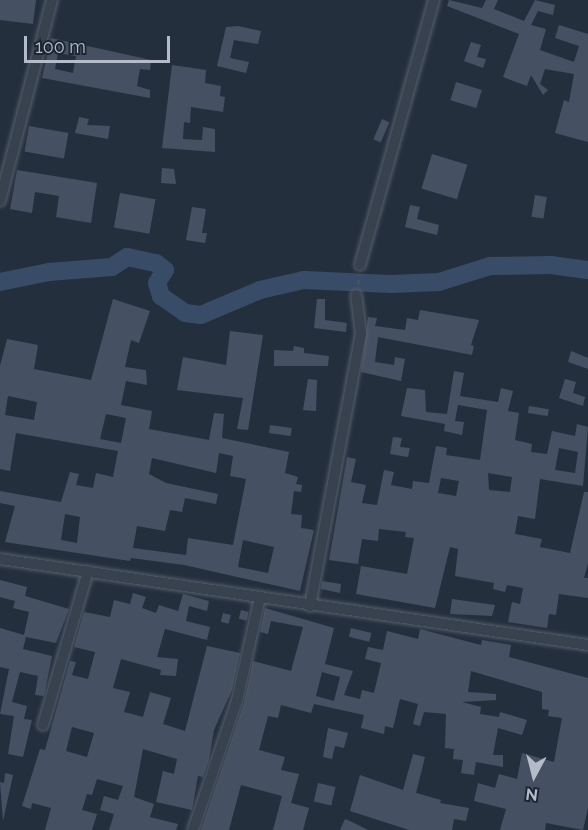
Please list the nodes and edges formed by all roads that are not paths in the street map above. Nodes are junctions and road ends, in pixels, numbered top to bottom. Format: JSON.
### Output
{"nodes":[{"id":1,"x":52,"y":0,"type":"edge"},
{"id":2,"x":434,"y":0,"type":"edge"},
{"id":3,"x":0,"y":201,"type":"edge"},
{"id":4,"x":360,"y":265,"type":"road end"},
{"id":5,"x":357,"y":295,"type":"road end"},
{"id":6,"x":0,"y":559,"type":"edge"},
{"id":7,"x":88,"y":571,"type":"junction"},
{"id":8,"x":260,"y":597,"type":"junction"},
{"id":9,"x":310,"y":606,"type":"junction"},
{"id":10,"x":588,"y":645,"type":"edge"},
{"id":11,"x":43,"y":725,"type":"dead end"},
{"id":12,"x":193,"y":830,"type":"edge"}],
"edges":[{"from":1,"to":3,"type":"street"},
{"from":2,"to":4,"type":"street"},
{"from":5,"to":9,"type":"street"},
{"from":6,"to":7,"type":"street"},
{"from":7,"to":8,"type":"street"},
{"from":7,"to":11,"type":"street"},
{"from":8,"to":9,"type":"street"},
{"from":8,"to":12,"type":"street"},
{"from":9,"to":10,"type":"street"}]}
